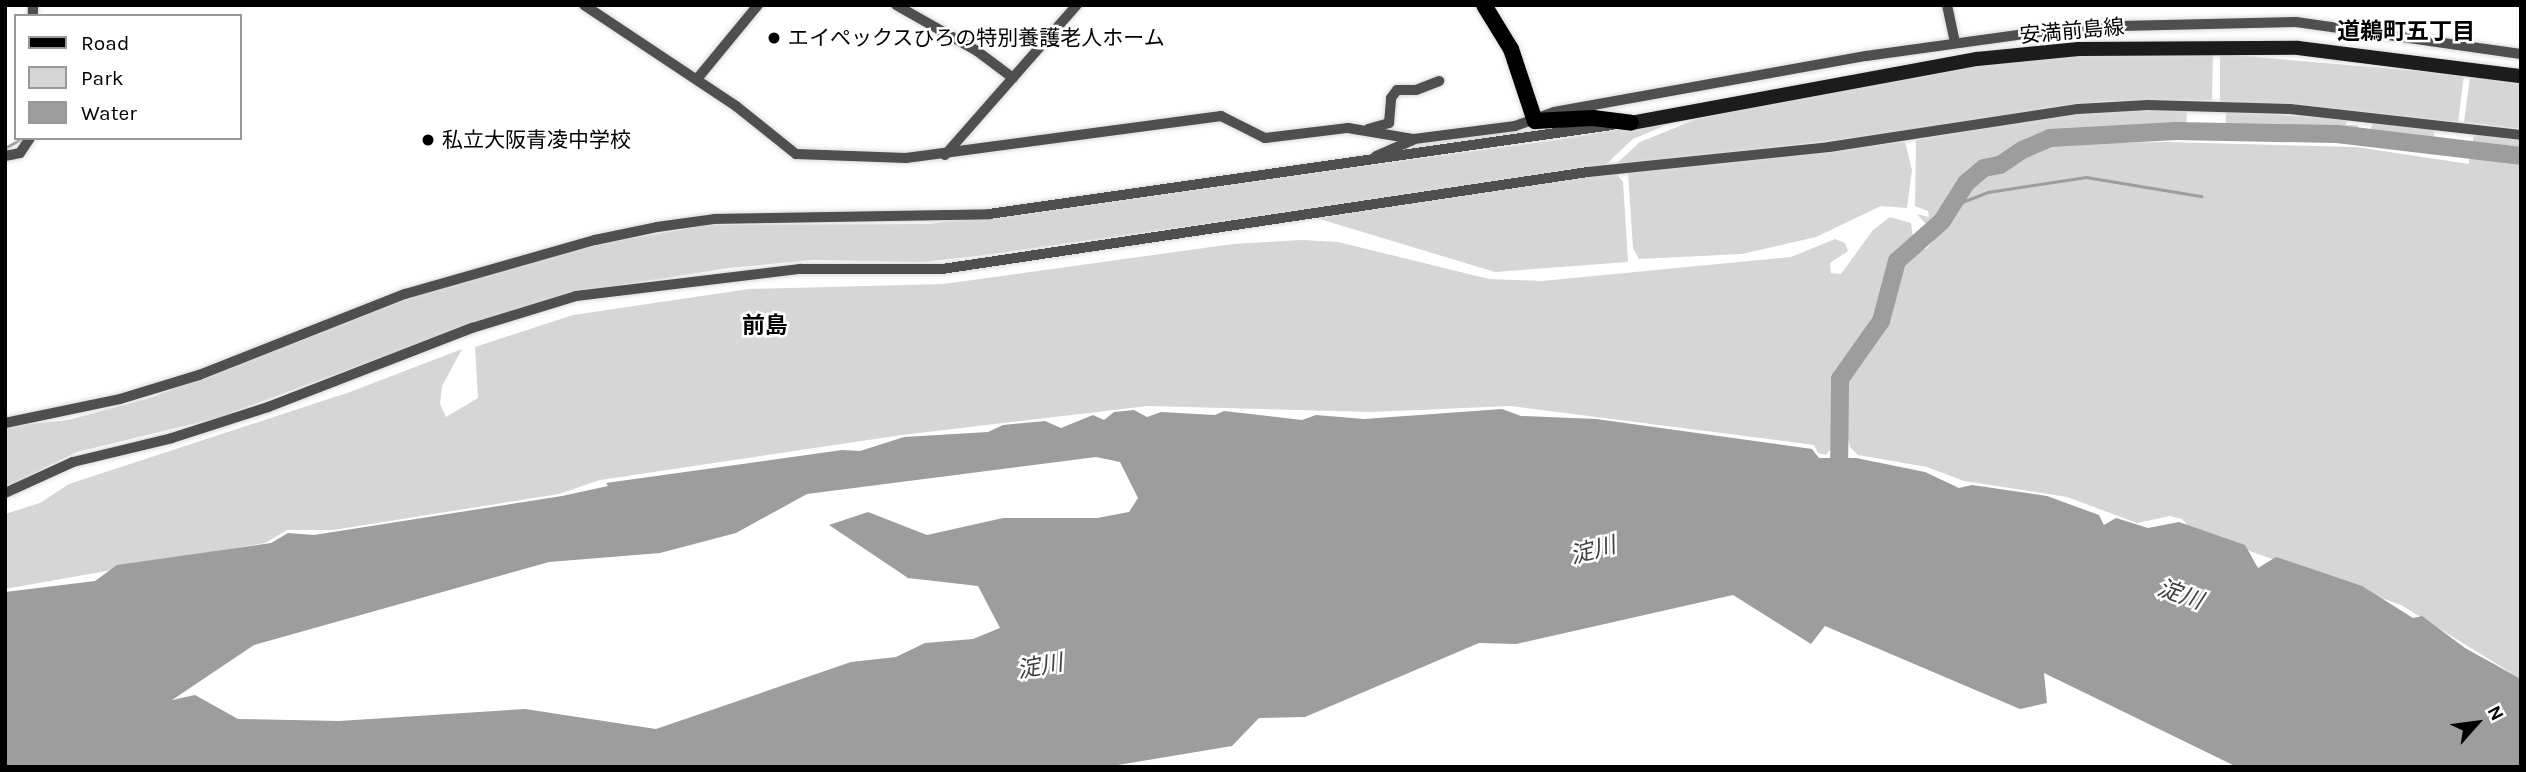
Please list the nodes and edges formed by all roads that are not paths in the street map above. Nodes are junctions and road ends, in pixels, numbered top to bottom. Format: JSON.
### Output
{"nodes":[{"id":1,"x":584,"y":5,"type":"edge"},
{"id":2,"x":758,"y":5,"type":"edge"},
{"id":3,"x":896,"y":5,"type":"edge"},
{"id":4,"x":1077,"y":5,"type":"edge"},
{"id":5,"x":1484,"y":5,"type":"edge"},
{"id":6,"x":1947,"y":5,"type":"edge"},
{"id":7,"x":1955,"y":42,"type":"junction"},
{"id":8,"x":2521,"y":54,"type":"edge"},
{"id":9,"x":2521,"y":76,"type":"edge"},
{"id":10,"x":1013,"y":78,"type":"junction"},
{"id":11,"x":697,"y":79,"type":"junction"},
{"id":12,"x":1439,"y":81,"type":"dead end"},
{"id":13,"x":1535,"y":121,"type":"junction"},
{"id":14,"x":1631,"y":122,"type":"junction"},
{"id":15,"x":1364,"y":131,"type":"junction"},
{"id":16,"x":2521,"y":135,"type":"edge"},
{"id":17,"x":1414,"y":139,"type":"junction"},
{"id":18,"x":29,"y":140,"type":"edge"},
{"id":19,"x":945,"y":155,"type":"junction"},
{"id":20,"x":5,"y":156,"type":"edge"},
{"id":21,"x":1373,"y":159,"type":"junction"},
{"id":22,"x":5,"y":423,"type":"edge"},
{"id":23,"x":5,"y":492,"type":"edge"}],
"edges":[{"from":1,"to":11,"type":"street"},
{"from":2,"to":11,"type":"street"},
{"from":3,"to":10,"type":"street"},
{"from":4,"to":10,"type":"street"},
{"from":5,"to":13,"type":"main road"},
{"from":6,"to":7,"type":"street"},
{"from":7,"to":8,"type":"street"},
{"from":7,"to":13,"type":"street"},
{"from":9,"to":14,"type":"main road","name":"安満前島線"},
{"from":10,"to":19,"type":"street"},
{"from":11,"to":19,"type":"street"},
{"from":12,"to":15,"type":"street"},
{"from":13,"to":14,"type":"main road"},
{"from":13,"to":17,"type":"street"},
{"from":14,"to":21,"type":"street"},
{"from":15,"to":17,"type":"street"},
{"from":15,"to":19,"type":"street"},
{"from":16,"to":23,"type":"street"},
{"from":17,"to":21,"type":"street"},
{"from":18,"to":20,"type":"street"},
{"from":21,"to":22,"type":"street"}]}
